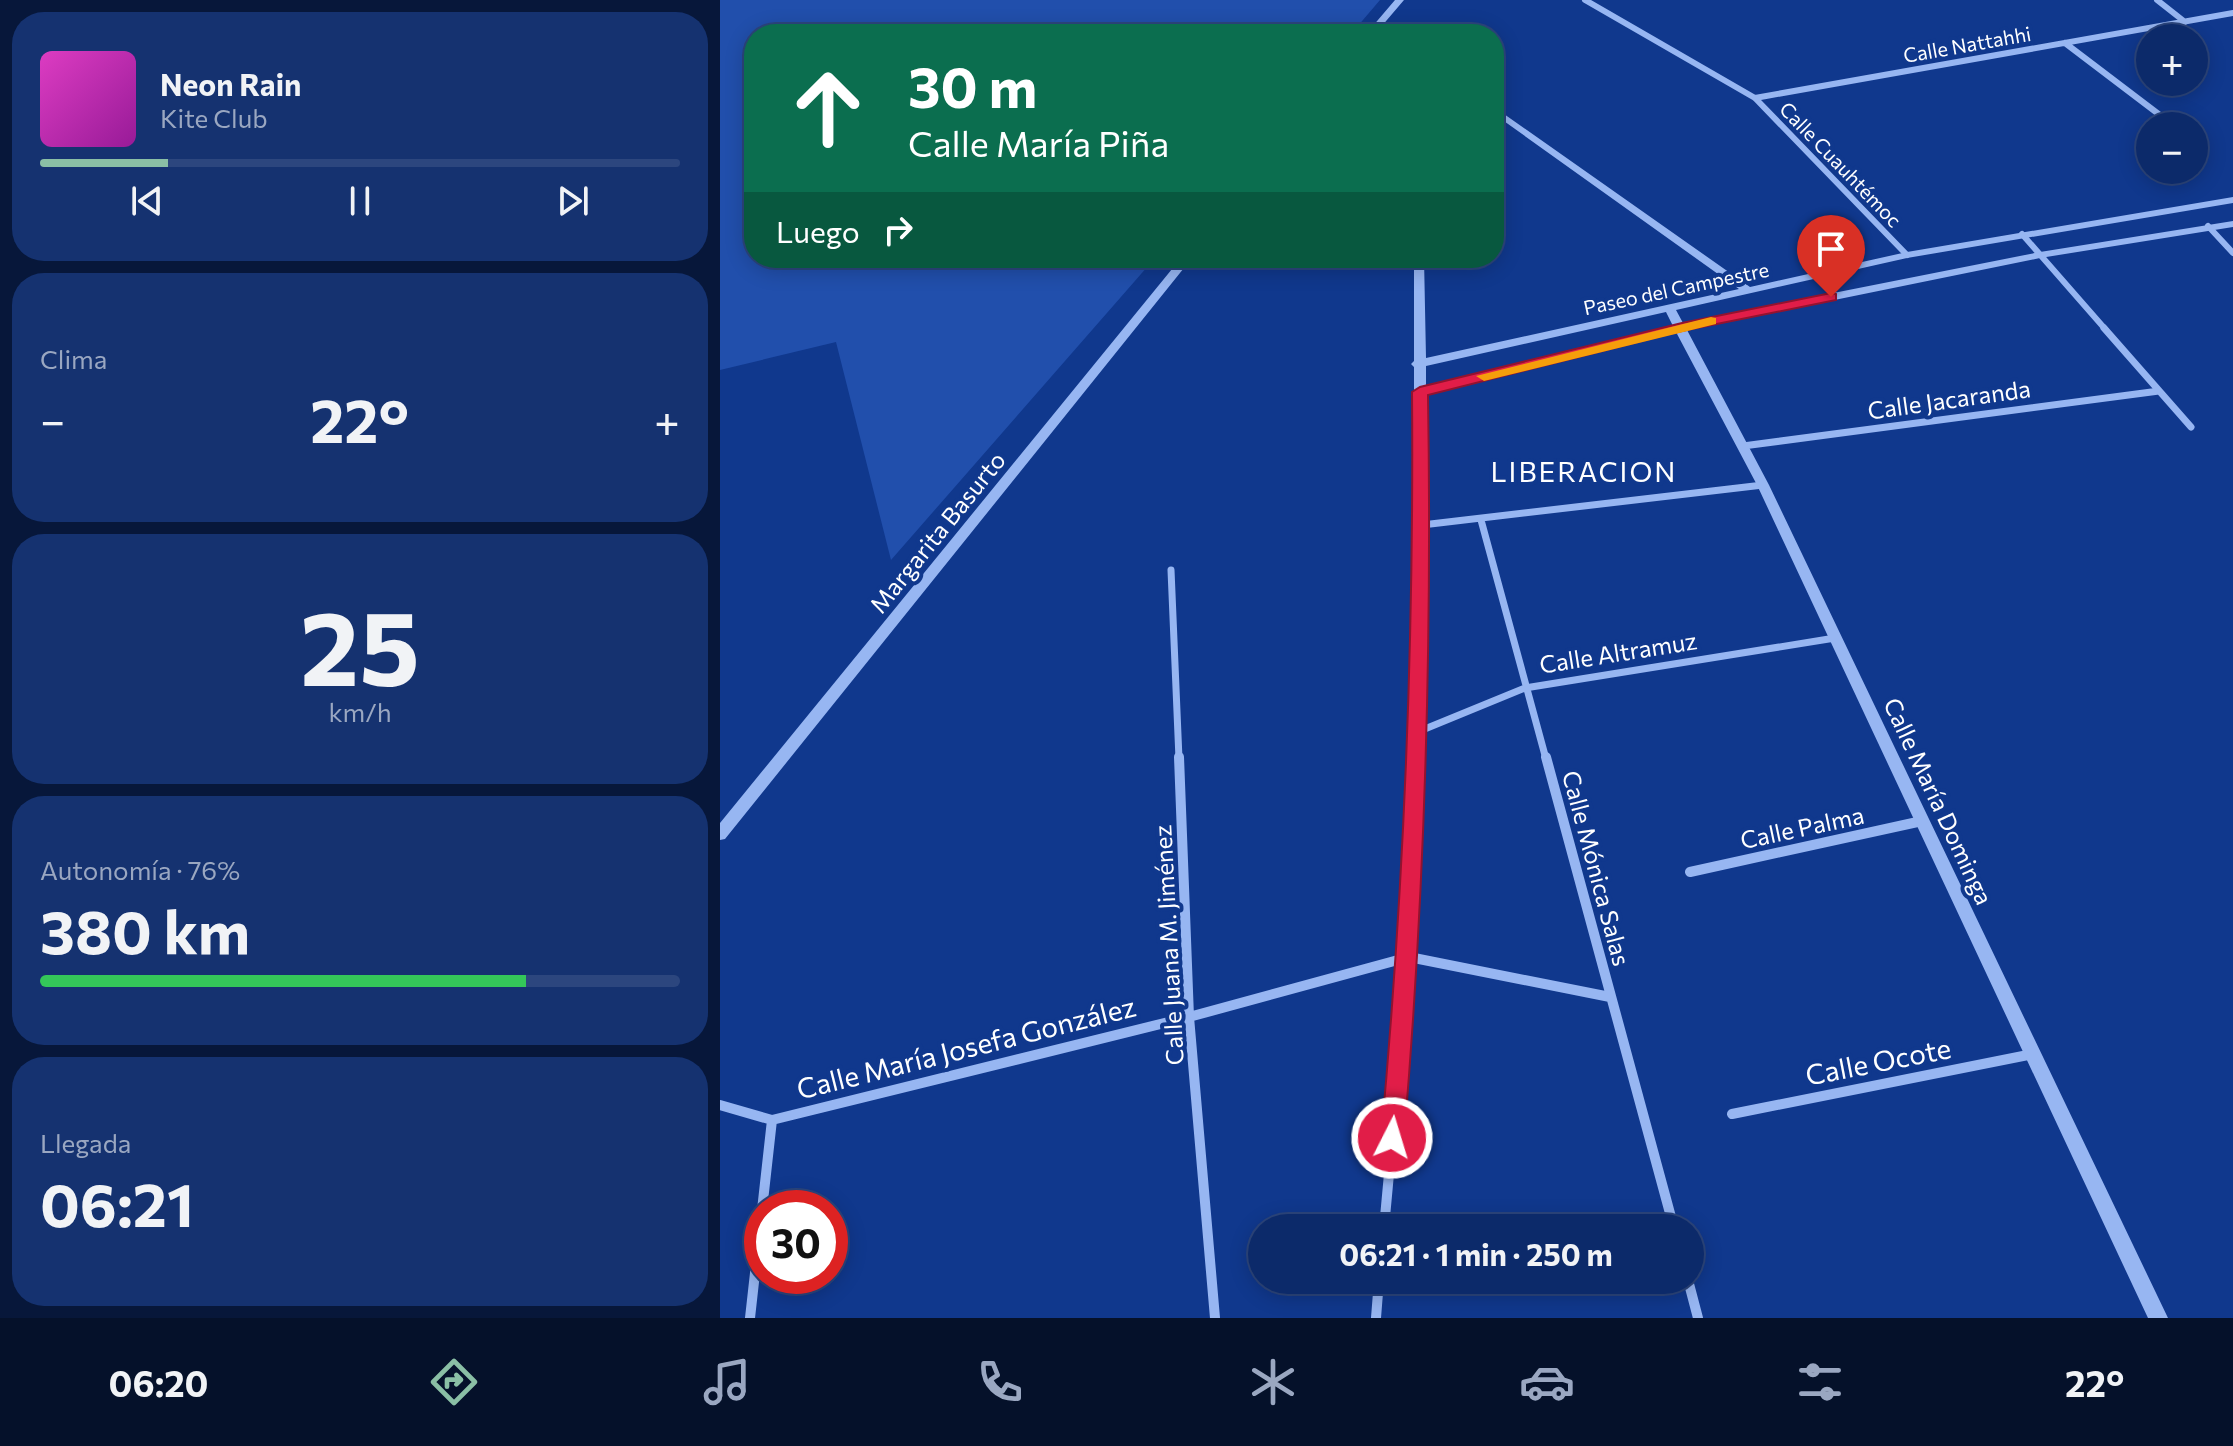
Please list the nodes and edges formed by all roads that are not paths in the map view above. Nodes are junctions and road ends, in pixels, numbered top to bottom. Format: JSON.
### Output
{"nodes":[{"id":1,"x":1400,"y":0,"type":"edge"},
{"id":2,"x":1585,"y":0,"type":"edge"},
{"id":3,"x":2157,"y":0,"type":"edge"},
{"id":4,"x":2233,"y":13,"type":"edge"},
{"id":5,"x":2185,"y":22,"type":"junction"},
{"id":6,"x":1379,"y":24,"type":"edge"},
{"id":7,"x":2065,"y":43,"type":"junction"},
{"id":8,"x":1755,"y":98,"type":"junction"},
{"id":9,"x":2156,"y":112,"type":"edge"},
{"id":10,"x":1504,"y":117,"type":"edge"},
{"id":11,"x":2231,"y":200,"type":"edge"},
{"id":12,"x":2233,"y":224,"type":"edge"},
{"id":13,"x":2208,"y":226,"type":"junction"},
{"id":14,"x":2022,"y":234,"type":"junction"},
{"id":15,"x":2233,"y":253,"type":"edge"},
{"id":16,"x":1907,"y":255,"type":"junction"},
{"id":17,"x":2040,"y":255,"type":"junction"},
{"id":18,"x":1179,"y":268,"type":"edge"},
{"id":19,"x":1419,"y":268,"type":"edge"},
{"id":20,"x":1747,"y":290,"type":"junction"},
{"id":21,"x":1669,"y":307,"type":"junction"},
{"id":22,"x":1682,"y":327,"type":"junction"},
{"id":23,"x":1417,"y":364,"type":"junction"},
{"id":24,"x":2159,"y":391,"type":"junction"},
{"id":25,"x":1420,"y":392,"type":"junction"},
{"id":26,"x":2191,"y":427,"type":"dead end"},
{"id":27,"x":1743,"y":446,"type":"junction"},
{"id":28,"x":1763,"y":485,"type":"junction"},
{"id":29,"x":1481,"y":520,"type":"junction"},
{"id":30,"x":1422,"y":525,"type":"junction"},
{"id":31,"x":1171,"y":570,"type":"dead end"},
{"id":32,"x":1835,"y":638,"type":"junction"},
{"id":33,"x":1525,"y":688,"type":"junction"},
{"id":34,"x":1415,"y":733,"type":"junction"},
{"id":35,"x":1922,"y":821,"type":"junction"},
{"id":36,"x":720,"y":834,"type":"edge"},
{"id":37,"x":1690,"y":872,"type":"dead end"},
{"id":38,"x":1409,"y":957,"type":"junction"},
{"id":39,"x":1610,"y":997,"type":"junction"},
{"id":40,"x":1189,"y":1017,"type":"junction"},
{"id":41,"x":2033,"y":1054,"type":"junction"},
{"id":42,"x":720,"y":1105,"type":"edge"},
{"id":43,"x":1732,"y":1114,"type":"dead end"},
{"id":44,"x":772,"y":1120,"type":"junction"},
{"id":45,"x":1385,"y":1214,"type":"edge"},
{"id":46,"x":1670,"y":1214,"type":"edge"},
{"id":47,"x":1378,"y":1294,"type":"edge"},
{"id":48,"x":1692,"y":1294,"type":"edge"},
{"id":49,"x":750,"y":1318,"type":"edge"},
{"id":50,"x":1215,"y":1318,"type":"edge"},
{"id":51,"x":1376,"y":1318,"type":"edge"},
{"id":52,"x":1698,"y":1318,"type":"edge"},
{"id":53,"x":2158,"y":1318,"type":"edge"}],
"edges":[{"from":1,"to":6,"type":"street"},
{"from":2,"to":8,"type":"street","name":"Calle Cuauhtémoc"},
{"from":3,"to":5,"type":"street"},
{"from":4,"to":5,"type":"street","name":"Calle Nattahhi"},
{"from":5,"to":7,"type":"street","name":"Calle Nattahhi"},
{"from":7,"to":8,"type":"street","name":"Calle Nattahhi"},
{"from":7,"to":9,"type":"street"},
{"from":8,"to":16,"type":"street","name":"Calle Cuauhtémoc"},
{"from":10,"to":20,"type":"street"},
{"from":11,"to":14,"type":"street","name":"Paseo del Campestre"},
{"from":12,"to":13,"type":"street","name":"Paseo del Campestre"},
{"from":13,"to":15,"type":"street"},
{"from":13,"to":17,"type":"street","name":"Paseo del Campestre"},
{"from":14,"to":16,"type":"street","name":"Paseo del Campestre"},
{"from":14,"to":17,"type":"street"},
{"from":16,"to":20,"type":"street","name":"Paseo del Campestre"},
{"from":17,"to":22,"type":"street","name":"Paseo del Campestre"},
{"from":17,"to":24,"type":"street"},
{"from":18,"to":36,"type":"street","name":"Margarita Basurto"},
{"from":19,"to":23,"type":"street"},
{"from":20,"to":21,"type":"street","name":"Paseo del Campestre"},
{"from":21,"to":22,"type":"street","name":"Calle María Dominga"},
{"from":21,"to":23,"type":"street","name":"Paseo del Campestre"},
{"from":22,"to":25,"type":"street","name":"Paseo del Campestre"},
{"from":22,"to":27,"type":"street","name":"Calle María Dominga"},
{"from":23,"to":25,"type":"street"},
{"from":24,"to":26,"type":"street"},
{"from":24,"to":27,"type":"street","name":"Calle Jacaranda"},
{"from":25,"to":30,"type":"street"},
{"from":27,"to":28,"type":"street","name":"Calle María Dominga"},
{"from":28,"to":29,"type":"street"},
{"from":28,"to":32,"type":"street","name":"Calle María Dominga"},
{"from":29,"to":30,"type":"street"},
{"from":29,"to":33,"type":"street","name":"Calle Mónica Salas"},
{"from":30,"to":34,"type":"street"},
{"from":31,"to":40,"type":"street","name":"Calle Juana M. Jiménez"},
{"from":32,"to":33,"type":"street","name":"Calle Altramuz"},
{"from":32,"to":35,"type":"street","name":"Calle María Dominga"},
{"from":33,"to":34,"type":"street","name":"Calle Altramuz"},
{"from":33,"to":39,"type":"street","name":"Calle Mónica Salas"},
{"from":34,"to":38,"type":"street"},
{"from":35,"to":37,"type":"street","name":"Calle Palma"},
{"from":35,"to":41,"type":"street","name":"Calle María Dominga"},
{"from":38,"to":39,"type":"street"},
{"from":38,"to":40,"type":"street","name":"Calle María Josefa González"},
{"from":38,"to":45,"type":"street"},
{"from":39,"to":46,"type":"street","name":"Calle Mónica Salas"},
{"from":40,"to":44,"type":"street","name":"Calle María Josefa González"},
{"from":40,"to":50,"type":"street","name":"Calle Juana M. Jiménez"},
{"from":41,"to":43,"type":"street","name":"Calle Ocote"},
{"from":41,"to":53,"type":"street","name":"Calle María Dominga"},
{"from":42,"to":44,"type":"street","name":"Calle María Josefa González"},
{"from":44,"to":49,"type":"street"},
{"from":47,"to":51,"type":"street"},
{"from":48,"to":52,"type":"street"}]}
